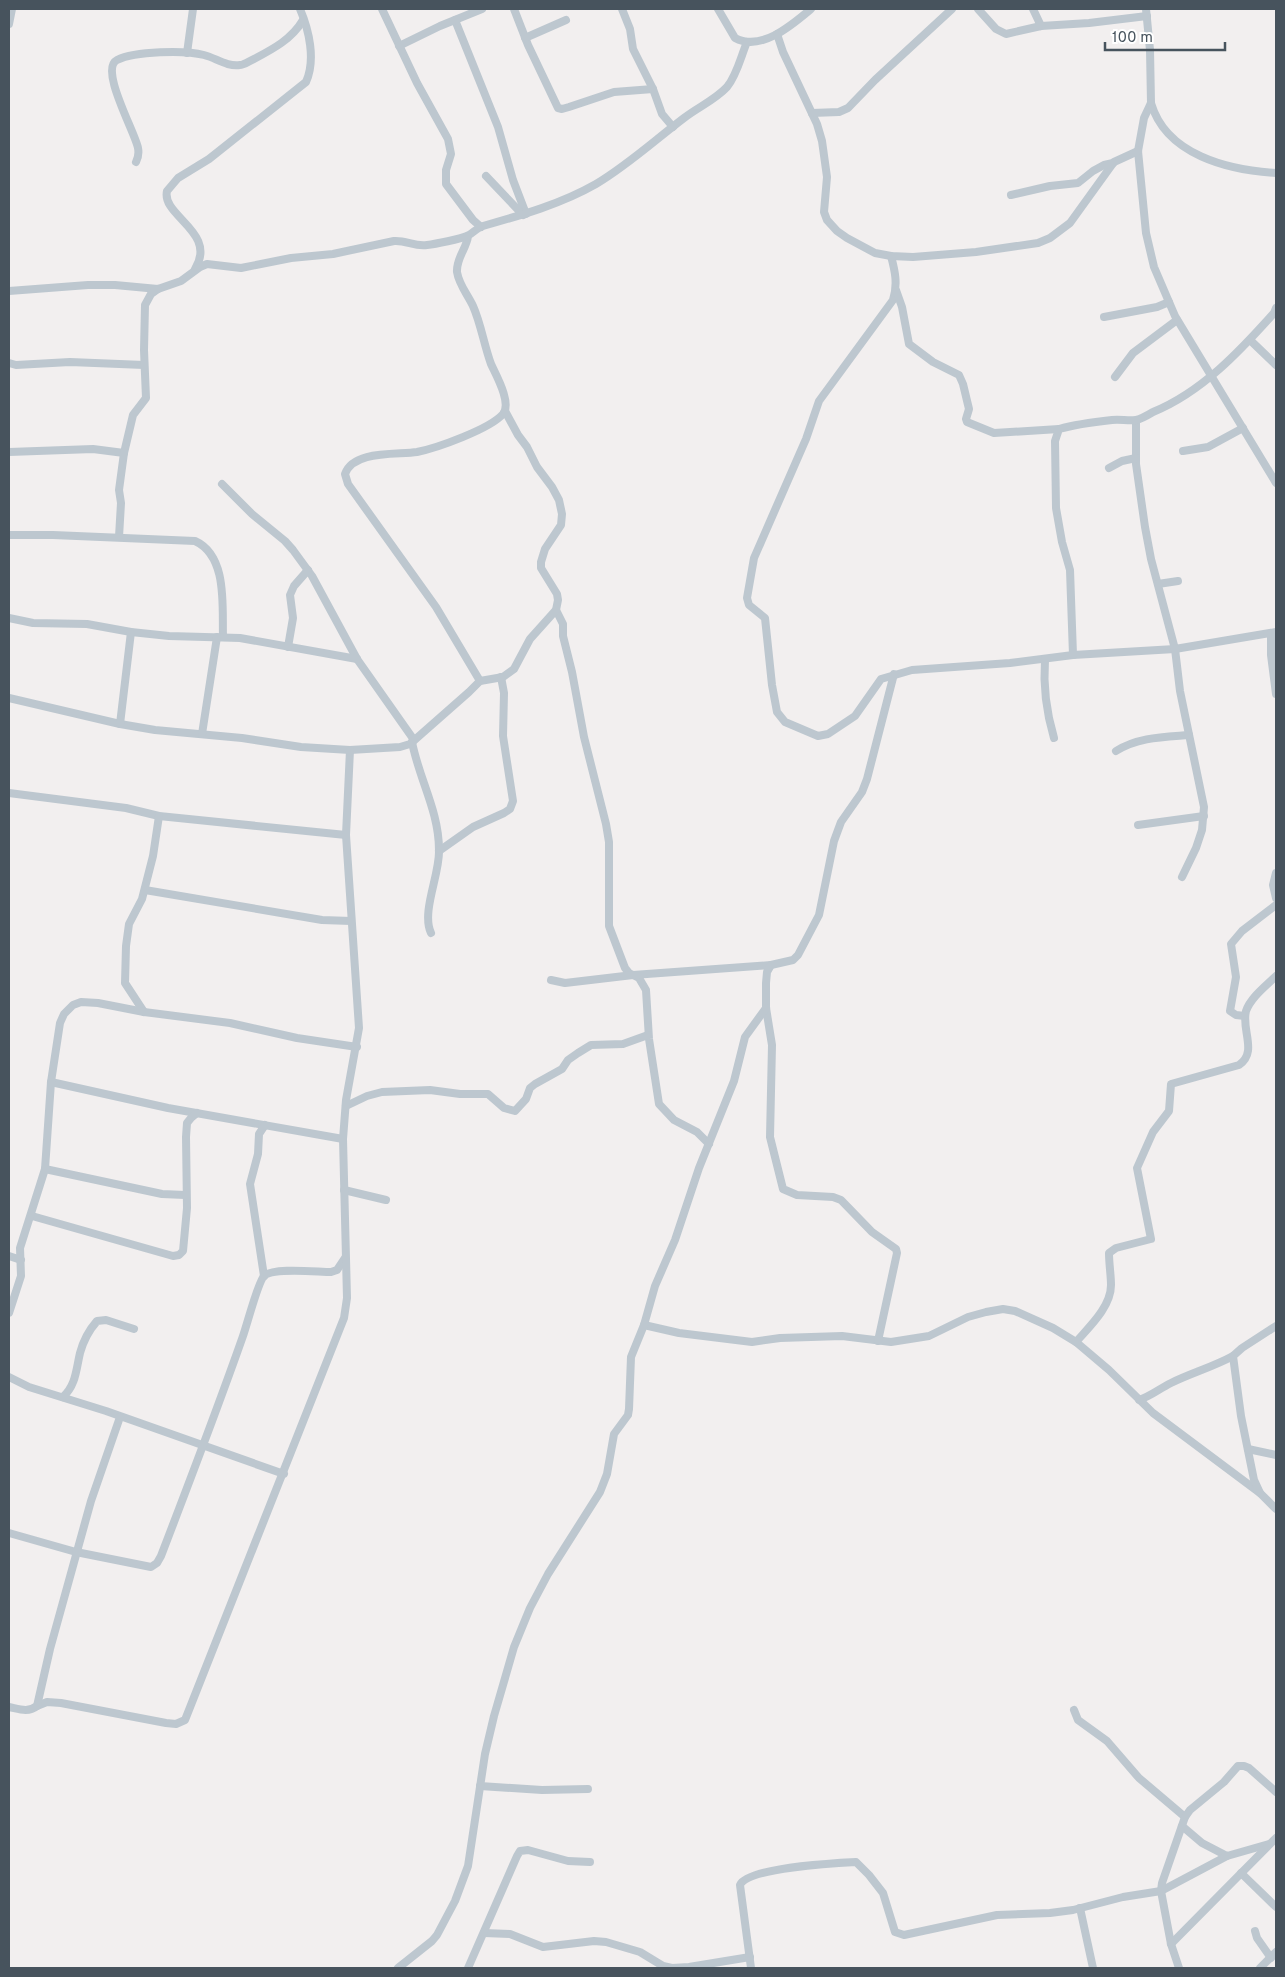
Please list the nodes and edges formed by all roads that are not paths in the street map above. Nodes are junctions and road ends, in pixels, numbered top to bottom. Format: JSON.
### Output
{"nodes":[{"id":1,"x":12,"y":9,"type":"edge"},
{"id":2,"x":193,"y":9,"type":"edge"},
{"id":3,"x":300,"y":9,"type":"edge"},
{"id":4,"x":382,"y":9,"type":"edge"},
{"id":5,"x":482,"y":9,"type":"edge"},
{"id":6,"x":514,"y":9,"type":"edge"},
{"id":7,"x":622,"y":9,"type":"edge"},
{"id":8,"x":718,"y":9,"type":"edge"},
{"id":9,"x":810,"y":9,"type":"edge"},
{"id":10,"x":952,"y":9,"type":"edge"},
{"id":11,"x":978,"y":9,"type":"edge"},
{"id":12,"x":1033,"y":9,"type":"edge"},
{"id":13,"x":1146,"y":12,"type":"edge"},
{"id":14,"x":303,"y":20,"type":"junction"},
{"id":15,"x":454,"y":20,"type":"junction"},
{"id":16,"x":566,"y":20,"type":"dead end"},
{"id":17,"x":9,"y":24,"type":"edge"},
{"id":18,"x":1041,"y":26,"type":"junction"},
{"id":19,"x":777,"y":34,"type":"junction"},
{"id":20,"x":524,"y":38,"type":"junction"},
{"id":21,"x":747,"y":42,"type":"junction"},
{"id":22,"x":399,"y":46,"type":"junction"},
{"id":23,"x":187,"y":53,"type":"junction"},
{"id":24,"x":652,"y":89,"type":"junction"},
{"id":25,"x":1150,"y":103,"type":"junction"},
{"id":26,"x":812,"y":113,"type":"junction"},
{"id":27,"x":672,"y":128,"type":"junction"},
{"id":28,"x":1138,"y":151,"type":"junction"},
{"id":29,"x":136,"y":162,"type":"dead end"},
{"id":30,"x":1113,"y":163,"type":"junction"},
{"id":31,"x":1276,"y":174,"type":"edge"},
{"id":32,"x":486,"y":176,"type":"dead end"},
{"id":33,"x":1011,"y":195,"type":"dead end"},
{"id":34,"x":524,"y":214,"type":"junction"},
{"id":35,"x":481,"y":227,"type":"junction"},
{"id":36,"x":468,"y":236,"type":"junction"},
{"id":37,"x":890,"y":256,"type":"junction"},
{"id":38,"x":194,"y":271,"type":"junction"},
{"id":39,"x":158,"y":289,"type":"junction"},
{"id":40,"x":896,"y":290,"type":"junction"},
{"id":41,"x":9,"y":291,"type":"edge"},
{"id":42,"x":1169,"y":302,"type":"junction"},
{"id":43,"x":1276,"y":308,"type":"edge"},
{"id":44,"x":1104,"y":316,"type":"dead end"},
{"id":45,"x":1176,"y":320,"type":"junction"},
{"id":46,"x":1250,"y":340,"type":"junction"},
{"id":47,"x":9,"y":363,"type":"edge"},
{"id":48,"x":144,"y":365,"type":"junction"},
{"id":49,"x":1276,"y":365,"type":"edge"},
{"id":50,"x":1212,"y":376,"type":"junction"},
{"id":51,"x":1115,"y":377,"type":"dead end"},
{"id":52,"x":505,"y":411,"type":"junction"},
{"id":53,"x":1136,"y":420,"type":"junction"},
{"id":54,"x":1243,"y":428,"type":"junction"},
{"id":55,"x":1059,"y":429,"type":"junction"},
{"id":56,"x":9,"y":452,"type":"edge"},
{"id":57,"x":1183,"y":452,"type":"dead end"},
{"id":58,"x":124,"y":453,"type":"junction"},
{"id":59,"x":1136,"y":458,"type":"junction"},
{"id":60,"x":1109,"y":468,"type":"dead end"},
{"id":61,"x":1276,"y":483,"type":"edge"},
{"id":62,"x":222,"y":484,"type":"dead end"},
{"id":63,"x":9,"y":535,"type":"edge"},
{"id":64,"x":119,"y":537,"type":"junction"},
{"id":65,"x":308,"y":570,"type":"junction"},
{"id":66,"x":1178,"y":581,"type":"dead end"},
{"id":67,"x":1158,"y":584,"type":"junction"},
{"id":68,"x":556,"y":610,"type":"junction"},
{"id":69,"x":9,"y":618,"type":"edge"},
{"id":70,"x":130,"y":632,"type":"junction"},
{"id":71,"x":1274,"y":633,"type":"edge"},
{"id":72,"x":220,"y":637,"type":"junction"},
{"id":73,"x":288,"y":647,"type":"junction"},
{"id":74,"x":1175,"y":649,"type":"junction"},
{"id":75,"x":1073,"y":655,"type":"junction"},
{"id":76,"x":357,"y":659,"type":"junction"},
{"id":77,"x":1045,"y":659,"type":"junction"},
{"id":78,"x":894,"y":674,"type":"junction"},
{"id":79,"x":501,"y":677,"type":"junction"},
{"id":80,"x":480,"y":681,"type":"junction"},
{"id":81,"x":1276,"y":694,"type":"edge"},
{"id":82,"x":9,"y":698,"type":"edge"},
{"id":83,"x":120,"y":724,"type":"junction"},
{"id":84,"x":202,"y":734,"type":"junction"},
{"id":85,"x":1188,"y":735,"type":"junction"},
{"id":86,"x":1054,"y":738,"type":"dead end"},
{"id":87,"x":413,"y":741,"type":"junction"},
{"id":88,"x":350,"y":750,"type":"junction"},
{"id":89,"x":1116,"y":751,"type":"dead end"},
{"id":90,"x":9,"y":793,"type":"edge"},
{"id":91,"x":159,"y":816,"type":"junction"},
{"id":92,"x":1204,"y":816,"type":"junction"},
{"id":93,"x":1138,"y":825,"type":"dead end"},
{"id":94,"x":346,"y":835,"type":"junction"},
{"id":95,"x":439,"y":851,"type":"junction"},
{"id":96,"x":1276,"y":873,"type":"edge"},
{"id":97,"x":1182,"y":877,"type":"dead end"},
{"id":98,"x":145,"y":890,"type":"junction"},
{"id":99,"x":1276,"y":898,"type":"edge"},
{"id":100,"x":1276,"y":905,"type":"edge"},
{"id":101,"x":351,"y":921,"type":"junction"},
{"id":102,"x":430,"y":933,"type":"dead end"},
{"id":103,"x":771,"y":965,"type":"junction"},
{"id":104,"x":633,"y":975,"type":"junction"},
{"id":105,"x":1276,"y":976,"type":"edge"},
{"id":106,"x":551,"y":980,"type":"dead end"},
{"id":107,"x":766,"y":1008,"type":"junction"},
{"id":108,"x":144,"y":1012,"type":"junction"},
{"id":109,"x":1245,"y":1016,"type":"junction"},
{"id":110,"x":648,"y":1035,"type":"junction"},
{"id":111,"x":356,"y":1047,"type":"junction"},
{"id":112,"x":51,"y":1082,"type":"junction"},
{"id":113,"x":346,"y":1106,"type":"junction"},
{"id":114,"x":197,"y":1113,"type":"junction"},
{"id":115,"x":264,"y":1125,"type":"junction"},
{"id":116,"x":343,"y":1139,"type":"junction"},
{"id":117,"x":709,"y":1144,"type":"junction"},
{"id":118,"x":45,"y":1169,"type":"junction"},
{"id":119,"x":344,"y":1190,"type":"junction"},
{"id":120,"x":185,"y":1195,"type":"junction"},
{"id":121,"x":386,"y":1200,"type":"dead end"},
{"id":122,"x":32,"y":1216,"type":"junction"},
{"id":123,"x":9,"y":1256,"type":"edge"},
{"id":124,"x":345,"y":1258,"type":"junction"},
{"id":125,"x":21,"y":1260,"type":"junction"},
{"id":126,"x":264,"y":1276,"type":"junction"},
{"id":127,"x":9,"y":1313,"type":"edge"},
{"id":128,"x":644,"y":1325,"type":"junction"},
{"id":129,"x":1276,"y":1326,"type":"edge"},
{"id":130,"x":134,"y":1329,"type":"dead end"},
{"id":131,"x":878,"y":1341,"type":"junction"},
{"id":132,"x":1076,"y":1342,"type":"junction"},
{"id":133,"x":1233,"y":1356,"type":"junction"},
{"id":134,"x":9,"y":1377,"type":"edge"},
{"id":135,"x":63,"y":1397,"type":"junction"},
{"id":136,"x":1139,"y":1400,"type":"junction"},
{"id":137,"x":120,"y":1417,"type":"junction"},
{"id":138,"x":202,"y":1446,"type":"junction"},
{"id":139,"x":1248,"y":1449,"type":"junction"},
{"id":140,"x":1276,"y":1455,"type":"edge"},
{"id":141,"x":284,"y":1474,"type":"junction"},
{"id":142,"x":1260,"y":1493,"type":"junction"},
{"id":143,"x":1276,"y":1509,"type":"edge"},
{"id":144,"x":9,"y":1533,"type":"edge"},
{"id":145,"x":76,"y":1552,"type":"junction"},
{"id":146,"x":36,"y":1706,"type":"junction"},
{"id":147,"x":9,"y":1707,"type":"edge"},
{"id":148,"x":1074,"y":1710,"type":"dead end"},
{"id":149,"x":480,"y":1786,"type":"junction"},
{"id":150,"x":588,"y":1789,"type":"dead end"},
{"id":151,"x":1276,"y":1792,"type":"edge"},
{"id":152,"x":1185,"y":1817,"type":"junction"},
{"id":153,"x":1182,"y":1826,"type":"junction"},
{"id":154,"x":1274,"y":1841,"type":"edge"},
{"id":155,"x":1227,"y":1856,"type":"junction"},
{"id":156,"x":590,"y":1862,"type":"dead end"},
{"id":157,"x":1241,"y":1873,"type":"junction"},
{"id":158,"x":1161,"y":1891,"type":"junction"},
{"id":159,"x":1276,"y":1906,"type":"edge"},
{"id":160,"x":1080,"y":1908,"type":"junction"},
{"id":161,"x":1255,"y":1932,"type":"dead end"},
{"id":162,"x":484,"y":1933,"type":"junction"},
{"id":163,"x":1171,"y":1944,"type":"junction"},
{"id":164,"x":1274,"y":1955,"type":"edge"},
{"id":165,"x":750,"y":1957,"type":"junction"},
{"id":166,"x":398,"y":1968,"type":"edge"},
{"id":167,"x":468,"y":1968,"type":"edge"},
{"id":168,"x":751,"y":1968,"type":"edge"},
{"id":169,"x":1093,"y":1968,"type":"edge"},
{"id":170,"x":1178,"y":1968,"type":"edge"},
{"id":171,"x":1260,"y":1968,"type":"edge"}],
"edges":[{"from":1,"to":17,"type":"street"},
{"from":2,"to":23,"type":"street"},
{"from":3,"to":14,"type":"street"},
{"from":4,"to":22,"type":"street"},
{"from":5,"to":15,"type":"street"},
{"from":6,"to":20,"type":"street"},
{"from":7,"to":24,"type":"street"},
{"from":8,"to":21,"type":"street"},
{"from":9,"to":19,"type":"street"},
{"from":10,"to":26,"type":"street"},
{"from":11,"to":18,"type":"street"},
{"from":12,"to":18,"type":"street"},
{"from":13,"to":18,"type":"street"},
{"from":13,"to":25,"type":"street"},
{"from":14,"to":23,"type":"street"},
{"from":14,"to":38,"type":"street"},
{"from":15,"to":22,"type":"street"},
{"from":15,"to":34,"type":"street"},
{"from":16,"to":20,"type":"street"},
{"from":19,"to":21,"type":"street"},
{"from":19,"to":26,"type":"street"},
{"from":20,"to":24,"type":"street"},
{"from":21,"to":27,"type":"street"},
{"from":22,"to":35,"type":"street"},
{"from":23,"to":29,"type":"street"},
{"from":24,"to":27,"type":"street"},
{"from":25,"to":28,"type":"street"},
{"from":25,"to":31,"type":"street"},
{"from":26,"to":37,"type":"street"},
{"from":27,"to":34,"type":"street"},
{"from":28,"to":30,"type":"street"},
{"from":28,"to":42,"type":"street"},
{"from":30,"to":33,"type":"street"},
{"from":30,"to":37,"type":"street"},
{"from":32,"to":34,"type":"street"},
{"from":34,"to":35,"type":"street"},
{"from":35,"to":36,"type":"street"},
{"from":36,"to":38,"type":"street"},
{"from":36,"to":52,"type":"street"},
{"from":37,"to":40,"type":"street"},
{"from":38,"to":39,"type":"street"},
{"from":39,"to":41,"type":"street"},
{"from":39,"to":48,"type":"street"},
{"from":40,"to":55,"type":"street"},
{"from":40,"to":78,"type":"street"},
{"from":42,"to":44,"type":"street"},
{"from":42,"to":45,"type":"street"},
{"from":43,"to":46,"type":"street"},
{"from":45,"to":50,"type":"street"},
{"from":45,"to":51,"type":"street"},
{"from":46,"to":49,"type":"street"},
{"from":46,"to":50,"type":"street"},
{"from":47,"to":48,"type":"street"},
{"from":48,"to":58,"type":"street"},
{"from":50,"to":53,"type":"street"},
{"from":50,"to":54,"type":"street"},
{"from":52,"to":68,"type":"street"},
{"from":52,"to":80,"type":"street"},
{"from":53,"to":55,"type":"street"},
{"from":53,"to":59,"type":"street"},
{"from":54,"to":57,"type":"street"},
{"from":54,"to":61,"type":"street"},
{"from":55,"to":75,"type":"street"},
{"from":56,"to":58,"type":"street"},
{"from":58,"to":64,"type":"street"},
{"from":59,"to":60,"type":"street"},
{"from":59,"to":67,"type":"street"},
{"from":62,"to":65,"type":"street"},
{"from":63,"to":64,"type":"street"},
{"from":64,"to":72,"type":"street"},
{"from":65,"to":73,"type":"street"},
{"from":65,"to":76,"type":"street"},
{"from":66,"to":67,"type":"street"},
{"from":67,"to":74,"type":"street"},
{"from":68,"to":79,"type":"street"},
{"from":68,"to":104,"type":"street"},
{"from":69,"to":70,"type":"street"},
{"from":70,"to":72,"type":"street"},
{"from":70,"to":83,"type":"street"},
{"from":71,"to":74,"type":"street"},
{"from":71,"to":81,"type":"street"},
{"from":72,"to":73,"type":"street"},
{"from":72,"to":84,"type":"street"},
{"from":73,"to":76,"type":"street"},
{"from":74,"to":75,"type":"street"},
{"from":74,"to":85,"type":"street"},
{"from":75,"to":77,"type":"street"},
{"from":76,"to":87,"type":"street"},
{"from":77,"to":78,"type":"street"},
{"from":77,"to":86,"type":"street"},
{"from":78,"to":103,"type":"street"},
{"from":79,"to":80,"type":"street"},
{"from":79,"to":95,"type":"street"},
{"from":80,"to":87,"type":"street"},
{"from":82,"to":83,"type":"street"},
{"from":83,"to":84,"type":"street"},
{"from":84,"to":88,"type":"street"},
{"from":85,"to":89,"type":"street"},
{"from":85,"to":92,"type":"street"},
{"from":87,"to":88,"type":"street"},
{"from":87,"to":95,"type":"street"},
{"from":88,"to":94,"type":"street"},
{"from":90,"to":91,"type":"street"},
{"from":91,"to":94,"type":"street"},
{"from":91,"to":98,"type":"street"},
{"from":92,"to":93,"type":"street"},
{"from":92,"to":97,"type":"street"},
{"from":94,"to":101,"type":"street"},
{"from":95,"to":102,"type":"street"},
{"from":96,"to":99,"type":"street"},
{"from":98,"to":101,"type":"street"},
{"from":98,"to":108,"type":"street"},
{"from":100,"to":109,"type":"street"},
{"from":101,"to":111,"type":"street"},
{"from":103,"to":104,"type":"street"},
{"from":103,"to":107,"type":"street"},
{"from":104,"to":106,"type":"street"},
{"from":104,"to":110,"type":"street"},
{"from":105,"to":109,"type":"street"},
{"from":107,"to":117,"type":"street"},
{"from":107,"to":131,"type":"street"},
{"from":108,"to":111,"type":"street"},
{"from":108,"to":112,"type":"street"},
{"from":109,"to":132,"type":"street"},
{"from":110,"to":113,"type":"street"},
{"from":110,"to":117,"type":"street"},
{"from":111,"to":113,"type":"street"},
{"from":112,"to":114,"type":"street"},
{"from":112,"to":118,"type":"street"},
{"from":113,"to":116,"type":"street"},
{"from":114,"to":115,"type":"street"},
{"from":114,"to":120,"type":"street"},
{"from":115,"to":116,"type":"street"},
{"from":115,"to":126,"type":"street"},
{"from":116,"to":119,"type":"street"},
{"from":117,"to":128,"type":"street"},
{"from":118,"to":120,"type":"street"},
{"from":118,"to":122,"type":"street"},
{"from":119,"to":121,"type":"street"},
{"from":119,"to":124,"type":"street"},
{"from":120,"to":122,"type":"street"},
{"from":122,"to":125,"type":"street"},
{"from":123,"to":125,"type":"street"},
{"from":124,"to":126,"type":"street"},
{"from":124,"to":141,"type":"street"},
{"from":125,"to":127,"type":"street"},
{"from":126,"to":138,"type":"street"},
{"from":128,"to":131,"type":"street"},
{"from":128,"to":149,"type":"street"},
{"from":129,"to":133,"type":"street"},
{"from":130,"to":135,"type":"street"},
{"from":131,"to":132,"type":"street"},
{"from":132,"to":136,"type":"street"},
{"from":133,"to":136,"type":"street"},
{"from":133,"to":139,"type":"street"},
{"from":134,"to":135,"type":"street"},
{"from":135,"to":137,"type":"street"},
{"from":136,"to":142,"type":"street"},
{"from":137,"to":138,"type":"street"},
{"from":137,"to":145,"type":"street"},
{"from":138,"to":141,"type":"street"},
{"from":138,"to":145,"type":"street"},
{"from":139,"to":140,"type":"street"},
{"from":139,"to":142,"type":"street"},
{"from":141,"to":146,"type":"street"},
{"from":142,"to":143,"type":"street"},
{"from":144,"to":145,"type":"street"},
{"from":145,"to":146,"type":"street"},
{"from":146,"to":147,"type":"street"},
{"from":148,"to":152,"type":"street"},
{"from":149,"to":150,"type":"street"},
{"from":149,"to":166,"type":"street"},
{"from":151,"to":152,"type":"street"},
{"from":152,"to":153,"type":"street"},
{"from":153,"to":155,"type":"street"},
{"from":153,"to":158,"type":"street"},
{"from":154,"to":155,"type":"street"},
{"from":154,"to":157,"type":"street"},
{"from":155,"to":158,"type":"street"},
{"from":156,"to":162,"type":"street"},
{"from":157,"to":159,"type":"street"},
{"from":157,"to":163,"type":"street"},
{"from":158,"to":160,"type":"street"},
{"from":158,"to":163,"type":"street"},
{"from":160,"to":165,"type":"street"},
{"from":160,"to":169,"type":"street"},
{"from":161,"to":164,"type":"street"},
{"from":162,"to":165,"type":"street"},
{"from":162,"to":167,"type":"street"},
{"from":163,"to":170,"type":"street"},
{"from":164,"to":171,"type":"street"},
{"from":165,"to":168,"type":"street"}]}
